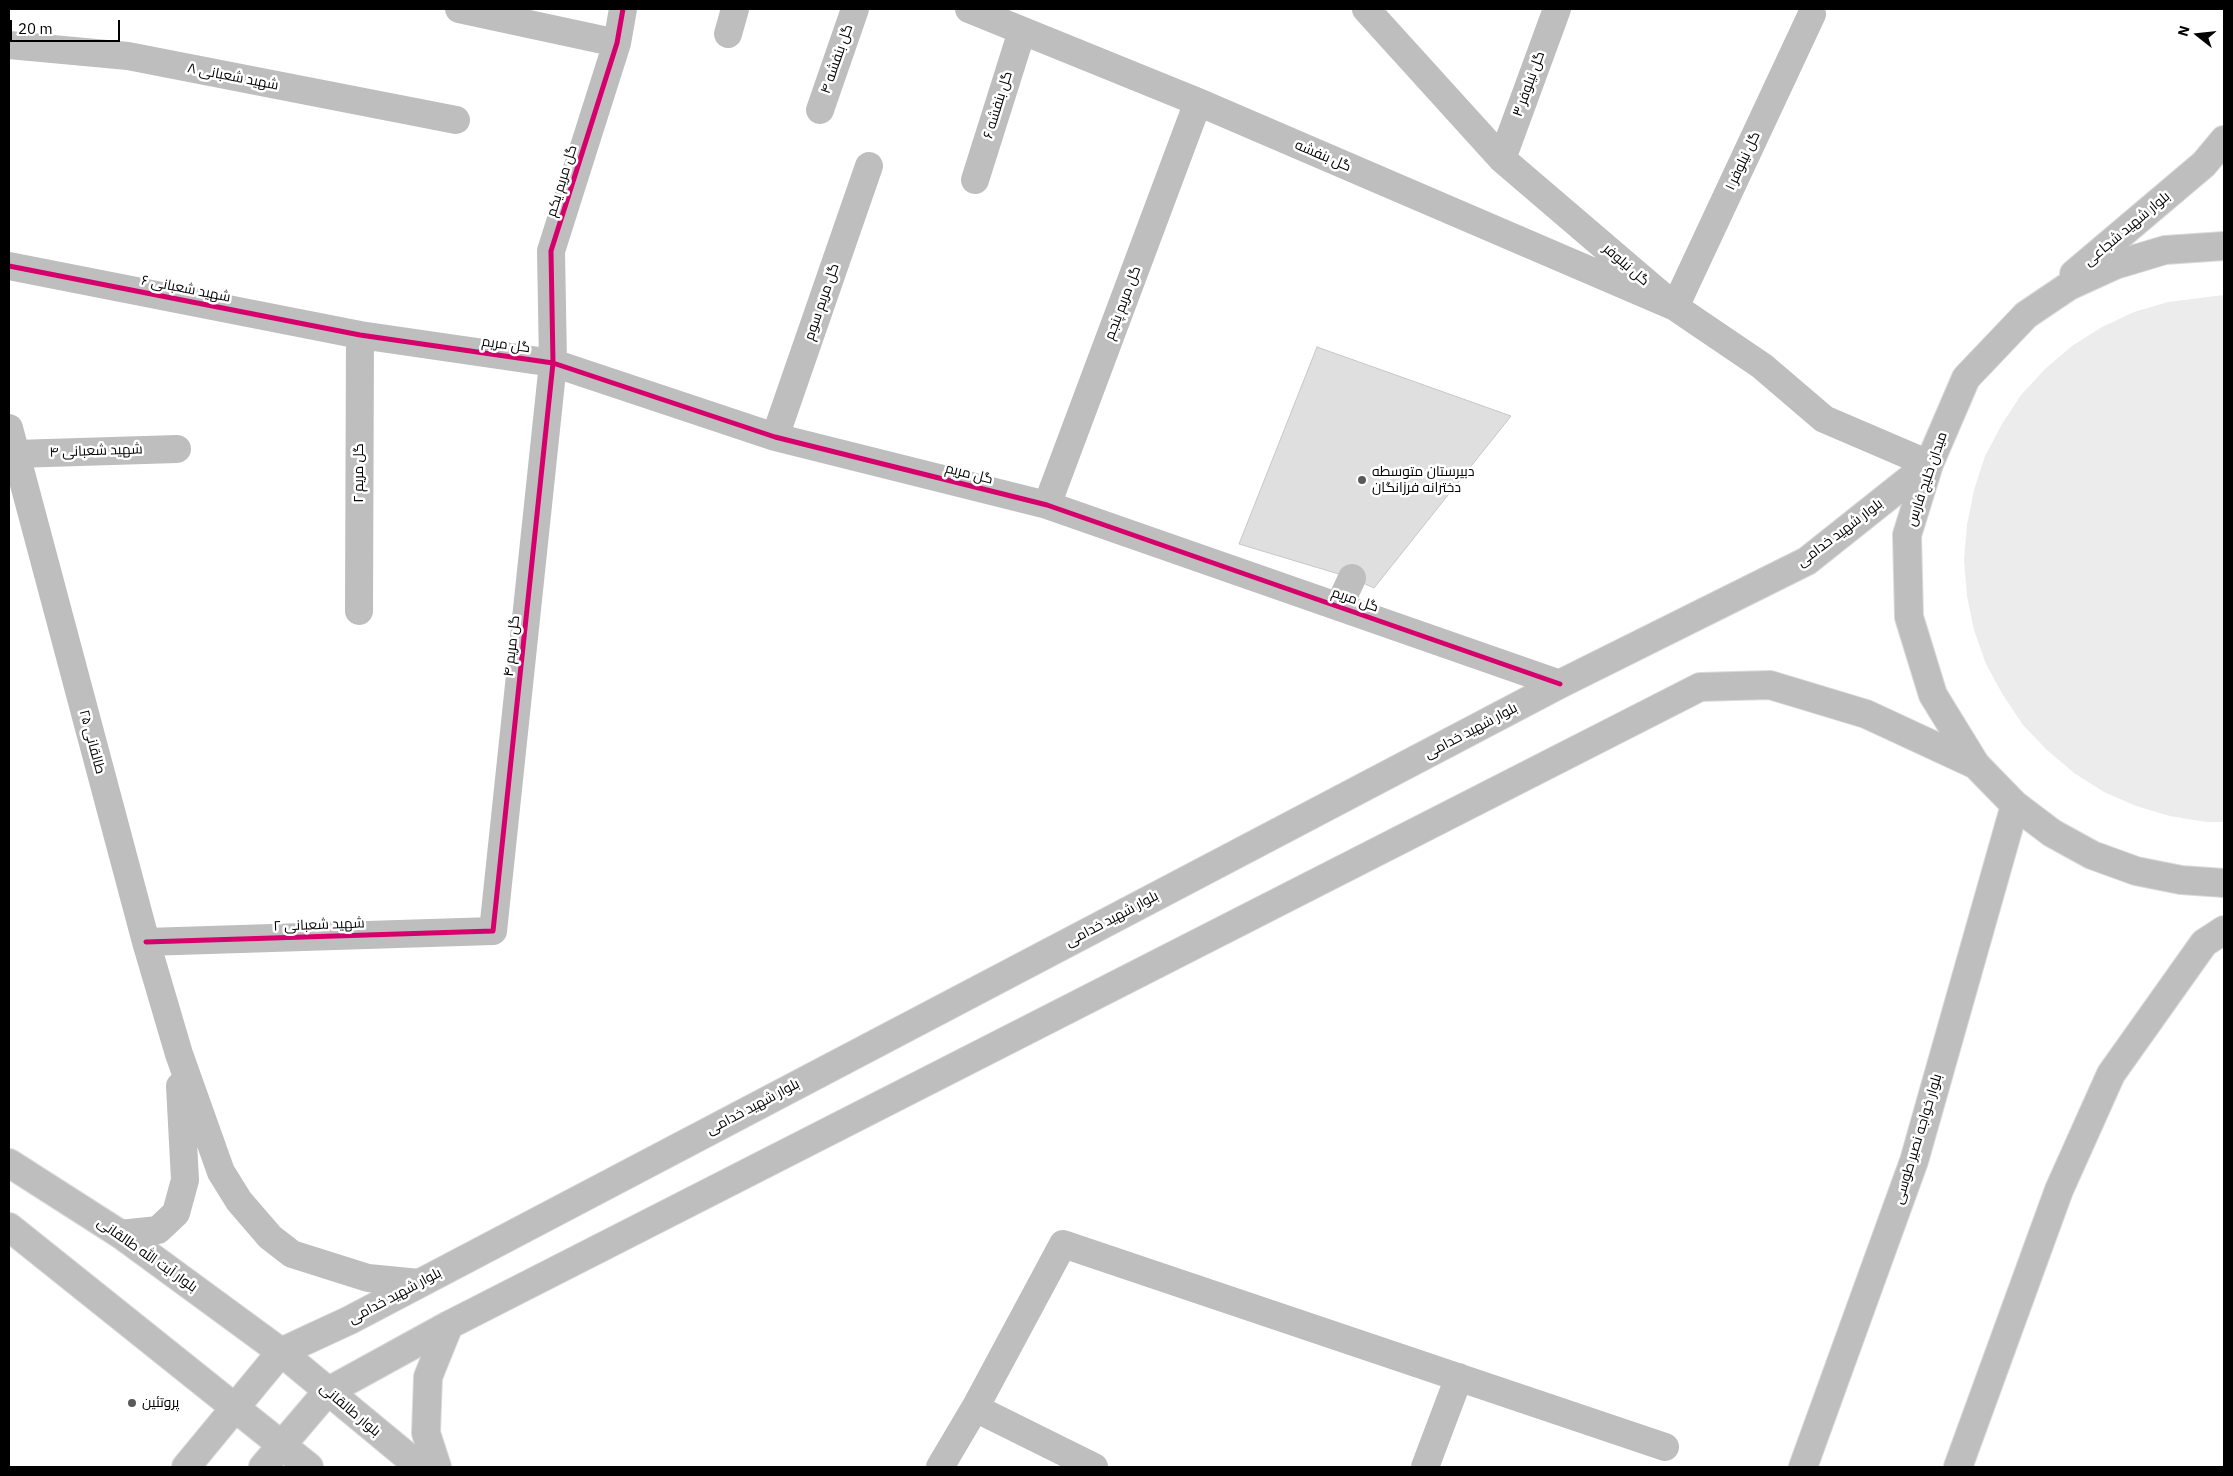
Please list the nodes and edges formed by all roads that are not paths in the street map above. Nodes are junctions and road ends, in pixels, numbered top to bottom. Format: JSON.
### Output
{"nodes":[{"id":1,"x":459,"y":9,"type":"edge"},
{"id":2,"x":623,"y":9,"type":"edge"},
{"id":3,"x":855,"y":9,"type":"edge"},
{"id":4,"x":969,"y":9,"type":"edge"},
{"id":5,"x":1366,"y":9,"type":"edge"},
{"id":6,"x":1557,"y":9,"type":"edge"},
{"id":7,"x":1812,"y":14,"type":"dead end"},
{"id":8,"x":1022,"y":31,"type":"junction"},
{"id":9,"x":617,"y":43,"type":"junction"},
{"id":10,"x":9,"y":45,"type":"edge"},
{"id":11,"x":1198,"y":102,"type":"junction"},
{"id":12,"x":820,"y":110,"type":"dead end"},
{"id":13,"x":456,"y":120,"type":"dead end"},
{"id":14,"x":2224,"y":140,"type":"edge"},
{"id":15,"x":1502,"y":159,"type":"junction"},
{"id":16,"x":869,"y":166,"type":"dead end"},
{"id":17,"x":975,"y":180,"type":"dead end"},
{"id":18,"x":2224,"y":246,"type":"edge"},
{"id":19,"x":9,"y":266,"type":"edge"},
{"id":20,"x":1674,"y":307,"type":"junction"},
{"id":21,"x":2026,"y":315,"type":"junction"},
{"id":22,"x":360,"y":335,"type":"junction"},
{"id":23,"x":553,"y":363,"type":"junction"},
{"id":24,"x":776,"y":437,"type":"junction"},
{"id":25,"x":12,"y":441,"type":"edge"},
{"id":26,"x":177,"y":449,"type":"dead end"},
{"id":27,"x":1929,"y":464,"type":"junction"},
{"id":28,"x":1047,"y":505,"type":"junction"},
{"id":29,"x":1352,"y":578,"type":"dead end"},
{"id":30,"x":1339,"y":606,"type":"junction"},
{"id":31,"x":359,"y":611,"type":"dead end"},
{"id":32,"x":1560,"y":684,"type":"junction"},
{"id":33,"x":1976,"y":765,"type":"junction"},
{"id":34,"x":2014,"y":805,"type":"junction"},
{"id":35,"x":2224,"y":883,"type":"edge"},
{"id":36,"x":2224,"y":930,"type":"edge"},
{"id":37,"x":493,"y":931,"type":"joint"},
{"id":38,"x":146,"y":942,"type":"junction"},
{"id":39,"x":179,"y":1054,"type":"junction"},
{"id":40,"x":9,"y":1164,"type":"edge"},
{"id":41,"x":9,"y":1227,"type":"edge"},
{"id":42,"x":120,"y":1234,"type":"junction"},
{"id":43,"x":419,"y":1283,"type":"junction"},
{"id":44,"x":449,"y":1325,"type":"junction"},
{"id":45,"x":281,"y":1352,"type":"junction"},
{"id":46,"x":1459,"y":1377,"type":"junction"},
{"id":47,"x":327,"y":1392,"type":"junction"},
{"id":48,"x":234,"y":1408,"type":"junction"},
{"id":49,"x":975,"y":1408,"type":"junction"},
{"id":50,"x":281,"y":1447,"type":"junction"},
{"id":51,"x":1665,"y":1447,"type":"dead end"},
{"id":52,"x":186,"y":1467,"type":"edge"},
{"id":53,"x":263,"y":1467,"type":"edge"},
{"id":54,"x":309,"y":1467,"type":"edge"},
{"id":55,"x":420,"y":1467,"type":"edge"},
{"id":56,"x":437,"y":1467,"type":"edge"},
{"id":57,"x":940,"y":1467,"type":"edge"},
{"id":58,"x":1094,"y":1467,"type":"edge"},
{"id":59,"x":1425,"y":1467,"type":"edge"},
{"id":60,"x":1803,"y":1467,"type":"edge"},
{"id":61,"x":1958,"y":1467,"type":"edge"}],
"edges":[{"from":1,"to":9,"type":"street"},
{"from":2,"to":9,"type":"street","name":"گل مریم یکم"},
{"from":3,"to":12,"type":"street","name":"گل بنفشه ۴"},
{"from":4,"to":8,"type":"street","name":"گل بنفشه"},
{"from":5,"to":15,"type":"street","name":"گل نیلوفر"},
{"from":6,"to":15,"type":"street","name":"گل نیلوفر ۳"},
{"from":7,"to":20,"type":"street","name":"گل نیلوفر ۱"},
{"from":8,"to":11,"type":"street","name":"گل بنفشه"},
{"from":8,"to":17,"type":"street","name":"گل بنفشه ۶"},
{"from":9,"to":23,"type":"street","name":"گل مریم یکم"},
{"from":10,"to":13,"type":"street","name":"شهید شعبانی ۸"},
{"from":11,"to":20,"type":"street","name":"گل بنفشه"},
{"from":11,"to":28,"type":"street","name":"گل مریم پنجم"},
{"from":14,"to":21,"type":"street","name":"بلوار شهید شجاعی"},
{"from":15,"to":20,"type":"street","name":"گل نیلوفر"},
{"from":16,"to":24,"type":"street","name":"گل مریم سوم"},
{"from":18,"to":21,"type":"street","name":"میدان خلیج فارس"},
{"from":19,"to":22,"type":"street","name":"شهید شعبانی ۶"},
{"from":20,"to":27,"type":"street","name":"گل نیلوفر"},
{"from":21,"to":27,"type":"street","name":"میدان خلیج فارس"},
{"from":22,"to":23,"type":"street","name":"گل مریم"},
{"from":22,"to":31,"type":"street","name":"گل مریم ۲"},
{"from":23,"to":24,"type":"street","name":"گل مریم"},
{"from":23,"to":37,"type":"street","name":"گل مریم ۴"},
{"from":24,"to":28,"type":"street","name":"گل مریم"},
{"from":25,"to":26,"type":"street","name":"شهید شعبانی ۴"},
{"from":25,"to":38,"type":"street","name":"طالقانی ۲۵"},
{"from":27,"to":32,"type":"street","name":"بلوار شهید خدامی"},
{"from":27,"to":33,"type":"street","name":"میدان خلیج فارس"},
{"from":28,"to":30,"type":"street","name":"گل مریم"},
{"from":29,"to":30,"type":"street"},
{"from":30,"to":32,"type":"street","name":"گل مریم"},
{"from":32,"to":43,"type":"street","name":"بلوار شهید خدامی"},
{"from":33,"to":34,"type":"street","name":"میدان خلیج فارس"},
{"from":33,"to":44,"type":"street"},
{"from":34,"to":35,"type":"street","name":"میدان خلیج فارس"},
{"from":34,"to":60,"type":"street","name":"بلوار خواجه نصیر طوسی"},
{"from":36,"to":61,"type":"street"},
{"from":37,"to":38,"type":"street","name":"شهید شعبانی ۲"},
{"from":38,"to":39,"type":"street","name":"طالقانی ۲۵"},
{"from":39,"to":42,"type":"street"},
{"from":39,"to":43,"type":"street"},
{"from":40,"to":42,"type":"street","name":"بلوار آیت الله طالقانی"},
{"from":41,"to":48,"type":"street"},
{"from":42,"to":45,"type":"street","name":"بلوار آیت الله طالقانی"},
{"from":43,"to":45,"type":"street","name":"بلوار شهید خدامی"},
{"from":44,"to":47,"type":"street"},
{"from":44,"to":56,"type":"street"},
{"from":45,"to":47,"type":"street","name":"بلوار طالقانی"},
{"from":45,"to":48,"type":"street"},
{"from":46,"to":49,"type":"street"},
{"from":46,"to":51,"type":"street"},
{"from":46,"to":59,"type":"street"},
{"from":47,"to":50,"type":"street"},
{"from":47,"to":55,"type":"street","name":"بلوار طالقانی"},
{"from":48,"to":50,"type":"street"},
{"from":48,"to":52,"type":"street"},
{"from":49,"to":57,"type":"street"},
{"from":49,"to":58,"type":"street"},
{"from":50,"to":53,"type":"street"},
{"from":50,"to":54,"type":"street"}]}
